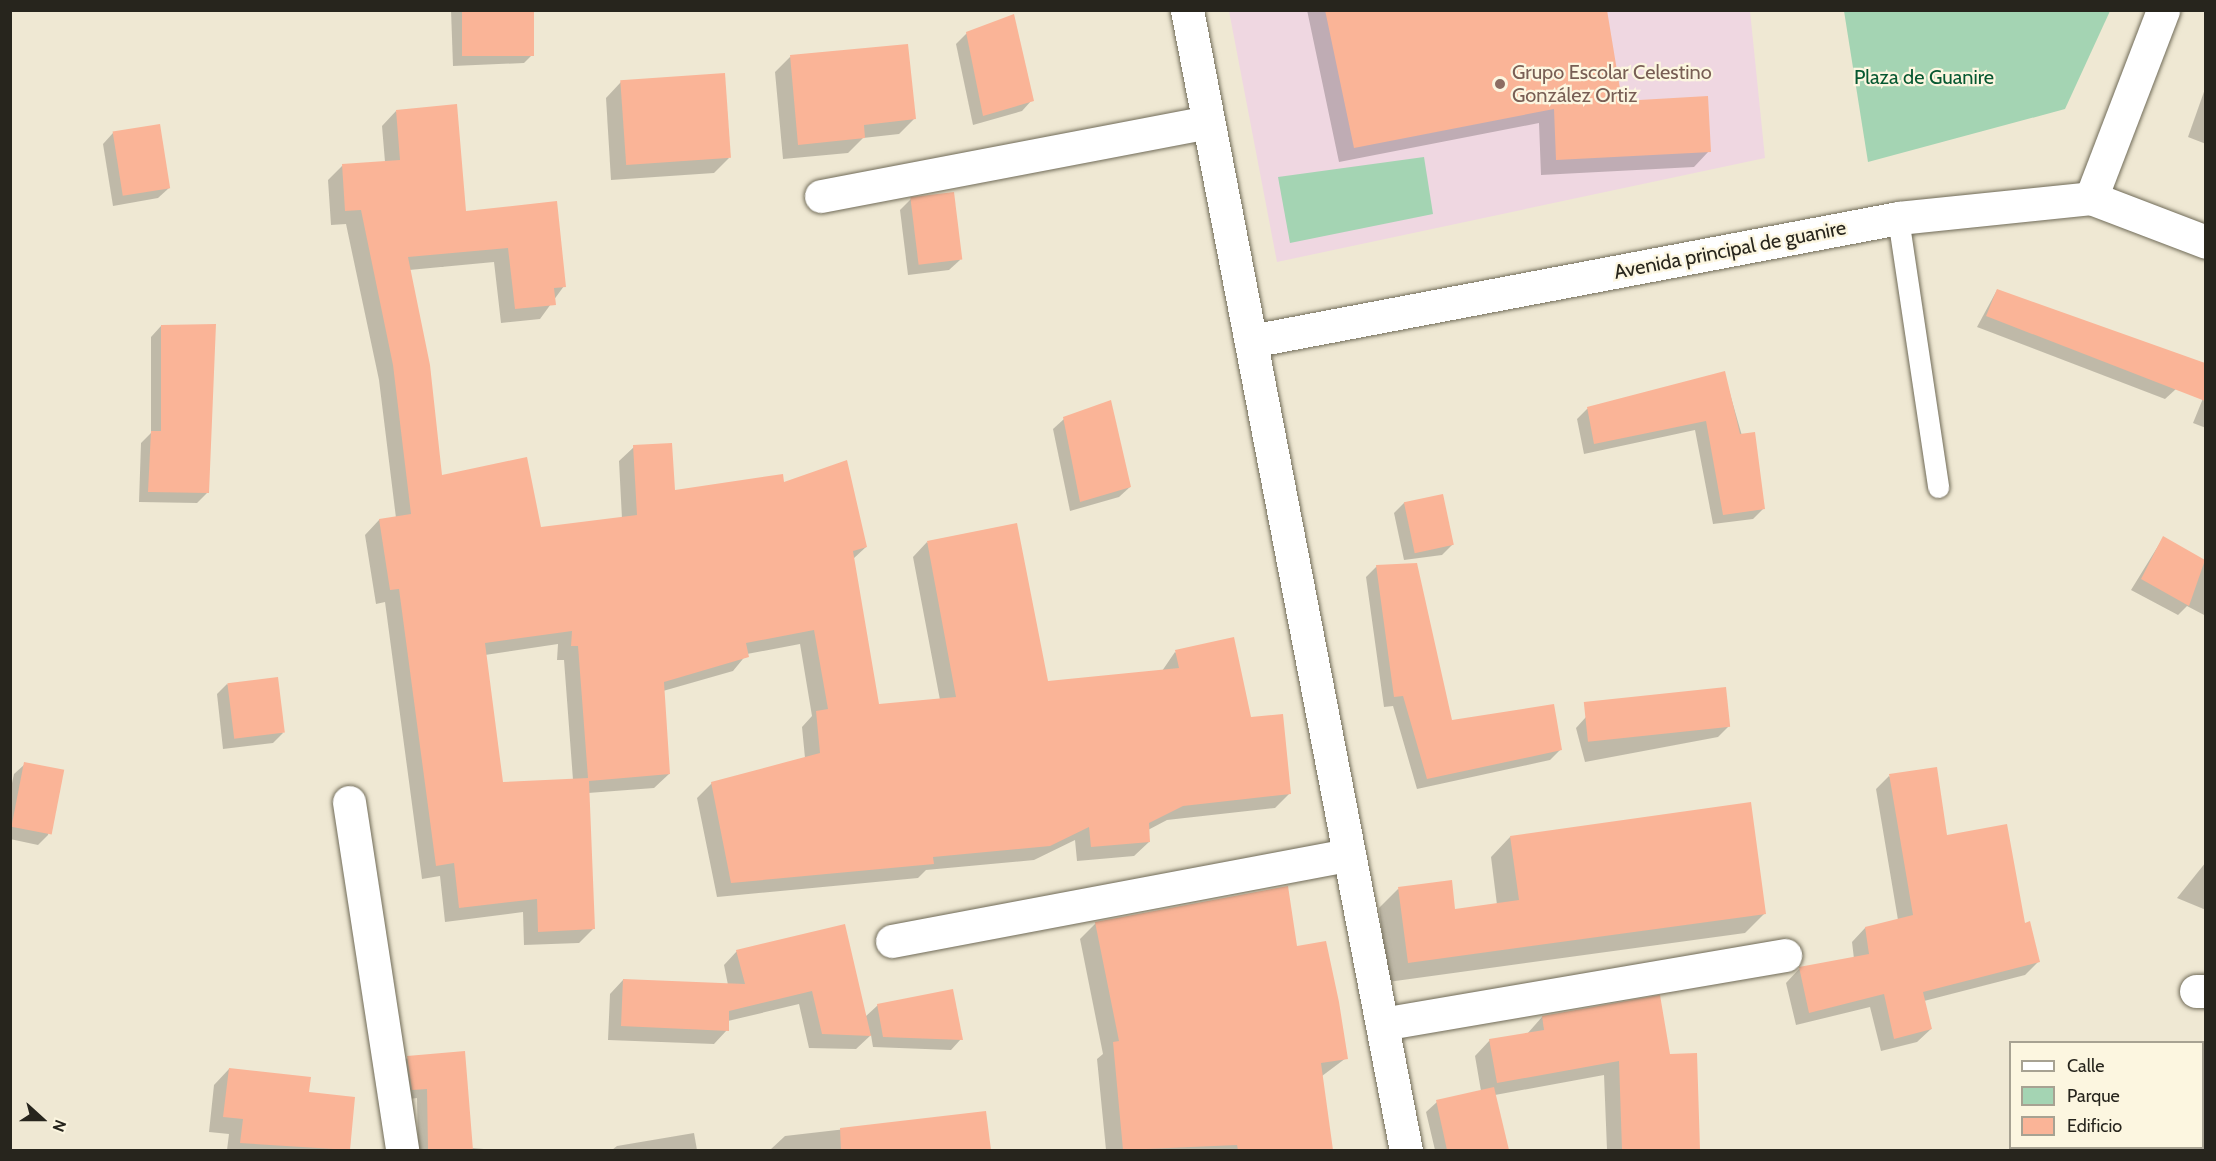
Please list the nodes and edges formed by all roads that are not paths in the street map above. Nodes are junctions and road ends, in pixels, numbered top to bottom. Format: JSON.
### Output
{"nodes":[{"id":1,"x":1187,"y":10,"type":"edge"},
{"id":2,"x":2163,"y":10,"type":"edge"},
{"id":3,"x":1208,"y":122,"type":"junction"},
{"id":4,"x":821,"y":196,"type":"dead end"},
{"id":5,"x":2091,"y":198,"type":"junction"},
{"id":6,"x":1898,"y":218,"type":"junction"},
{"id":7,"x":2205,"y":243,"type":"edge"},
{"id":8,"x":1251,"y":341,"type":"junction"},
{"id":9,"x":1938,"y":487,"type":"dead end"},
{"id":10,"x":349,"y":802,"type":"dead end"},
{"id":11,"x":1349,"y":855,"type":"junction"},
{"id":12,"x":892,"y":941,"type":"dead end"},
{"id":13,"x":1785,"y":955,"type":"dead end"},
{"id":14,"x":1382,"y":1024,"type":"junction"},
{"id":15,"x":402,"y":1150,"type":"edge"},
{"id":16,"x":1406,"y":1150,"type":"edge"}],
"edges":[{"from":1,"to":3,"type":"street"},
{"from":2,"to":5,"type":"street"},
{"from":3,"to":4,"type":"street"},
{"from":3,"to":8,"type":"street"},
{"from":5,"to":6,"type":"street","name":"Avenida principal de guanire"},
{"from":5,"to":7,"type":"street","name":"Avenida principal de guanire"},
{"from":6,"to":8,"type":"street","name":"Avenida principal de guanire"},
{"from":6,"to":9,"type":"lane"},
{"from":8,"to":11,"type":"street"},
{"from":10,"to":15,"type":"street"},
{"from":11,"to":12,"type":"street"},
{"from":11,"to":14,"type":"street"},
{"from":13,"to":14,"type":"street"},
{"from":14,"to":16,"type":"street"}]}
